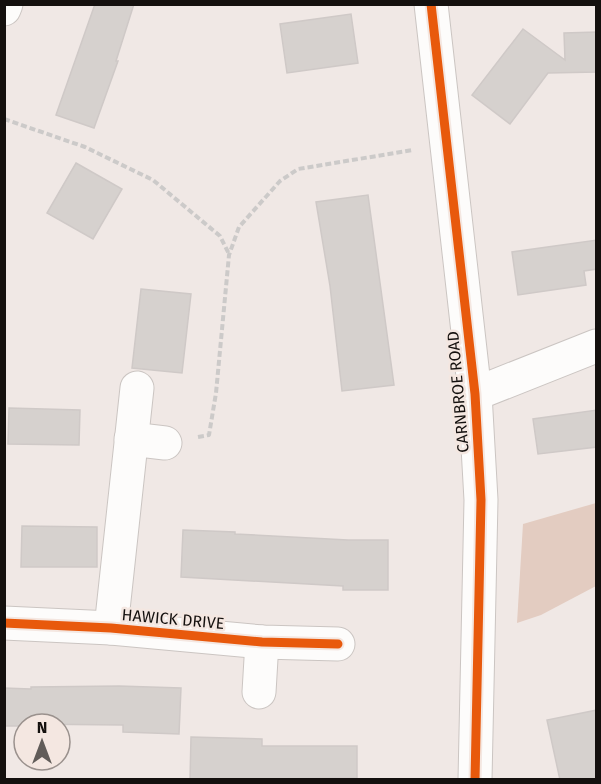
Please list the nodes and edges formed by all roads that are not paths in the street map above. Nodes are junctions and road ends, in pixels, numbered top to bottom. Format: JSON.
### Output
{"nodes":[{"id":1,"x":6,"y":4,"type":"edge"},
{"id":2,"x":431,"y":4,"type":"edge"},
{"id":3,"x":4,"y":9,"type":"edge"},
{"id":4,"x":597,"y":346,"type":"edge"},
{"id":5,"x":137,"y":388,"type":"dead end"},
{"id":6,"x":475,"y":394,"type":"junction"},
{"id":7,"x":131,"y":439,"type":"junction"},
{"id":8,"x":165,"y":442,"type":"road end"},
{"id":9,"x":4,"y":623,"type":"edge"},
{"id":10,"x":111,"y":628,"type":"junction"},
{"id":11,"x":261,"y":642,"type":"junction"},
{"id":12,"x":338,"y":644,"type":"dead end"},
{"id":13,"x":259,"y":692,"type":"dead end"},
{"id":14,"x":475,"y":780,"type":"edge"}],
"edges":[{"from":1,"to":3,"type":"street"},
{"from":2,"to":6,"type":"street","name":"CARNBROE ROAD"},
{"from":4,"to":6,"type":"street"},
{"from":5,"to":7,"type":"street","name":"HAWICK DRIVE"},
{"from":6,"to":14,"type":"street","name":"CARNBROE ROAD"},
{"from":7,"to":8,"type":"street"},
{"from":7,"to":10,"type":"street","name":"HAWICK DRIVE"},
{"from":9,"to":10,"type":"street","name":"HAWICK DRIVE"},
{"from":10,"to":11,"type":"street","name":"HAWICK DRIVE"},
{"from":11,"to":12,"type":"street","name":"HAWICK DRIVE"},
{"from":11,"to":13,"type":"street"}]}
